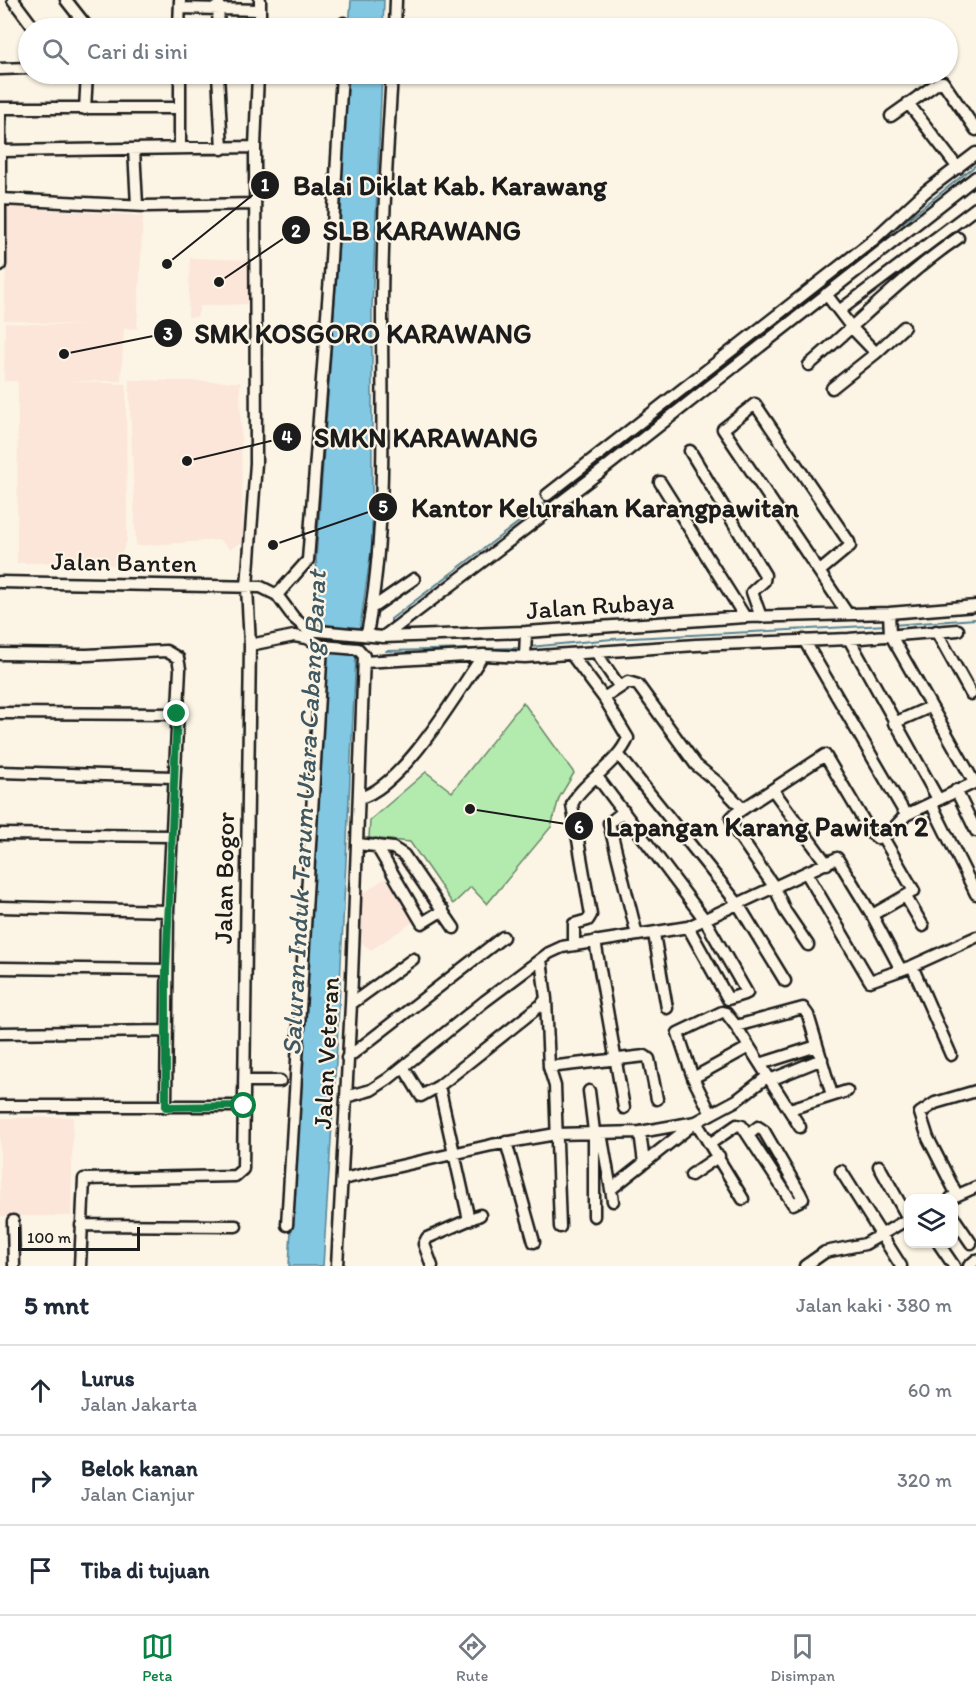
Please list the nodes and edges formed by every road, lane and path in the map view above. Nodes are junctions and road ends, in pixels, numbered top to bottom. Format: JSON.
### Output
{"nodes":[{"id":1,"x":13,"y":0,"type":"edge"},
{"id":2,"x":66,"y":0,"type":"edge"},
{"id":3,"x":396,"y":0,"type":"edge"},
{"id":4,"x":180,"y":4,"type":"edge"},
{"id":5,"x":219,"y":4,"type":"edge"},
{"id":6,"x":260,"y":5,"type":"edge"},
{"id":7,"x":26,"y":18,"type":"edge"},
{"id":8,"x":80,"y":18,"type":"edge"},
{"id":9,"x":395,"y":18,"type":"edge"},
{"id":10,"x":18,"y":68,"type":"edge"},
{"id":11,"x":0,"y":69,"type":"edge"},
{"id":12,"x":86,"y":84,"type":"edge"},
{"id":13,"x":180,"y":84,"type":"edge"},
{"id":14,"x":219,"y":84,"type":"edge"},
{"id":15,"x":257,"y":84,"type":"edge"},
{"id":16,"x":341,"y":84,"type":"edge"},
{"id":17,"x":391,"y":84,"type":"edge"},
{"id":18,"x":940,"y":84,"type":"edge"},
{"id":19,"x":944,"y":84,"type":"edge"},
{"id":20,"x":908,"y":103,"type":"junction"},
{"id":21,"x":0,"y":108,"type":"edge"},
{"id":22,"x":180,"y":108,"type":"junction"},
{"id":23,"x":85,"y":109,"type":"junction"},
{"id":24,"x":891,"y":116,"type":"dead end"},
{"id":25,"x":976,"y":130,"type":"edge"},
{"id":26,"x":255,"y":147,"type":"junction"},
{"id":27,"x":180,"y":148,"type":"junction"},
{"id":28,"x":134,"y":149,"type":"junction"},
{"id":29,"x":222,"y":149,"type":"junction"},
{"id":30,"x":1,"y":151,"type":"edge"},
{"id":31,"x":976,"y":153,"type":"edge"},
{"id":32,"x":958,"y":168,"type":"junction"},
{"id":33,"x":976,"y":177,"type":"edge"},
{"id":34,"x":1,"y":200,"type":"edge"},
{"id":35,"x":255,"y":204,"type":"junction"},
{"id":36,"x":136,"y":205,"type":"junction"},
{"id":37,"x":976,"y":208,"type":"edge"},
{"id":38,"x":958,"y":238,"type":"dead end"},
{"id":39,"x":916,"y":253,"type":"junction"},
{"id":40,"x":924,"y":263,"type":"junction"},
{"id":41,"x":0,"y":265,"type":"edge"},
{"id":42,"x":826,"y":294,"type":"junction"},
{"id":43,"x":839,"y":311,"type":"junction"},
{"id":44,"x":904,"y":327,"type":"dead end"},
{"id":45,"x":852,"y":328,"type":"junction"},
{"id":46,"x":876,"y":353,"type":"junction"},
{"id":47,"x":809,"y":365,"type":"dead end"},
{"id":48,"x":832,"y":388,"type":"dead end"},
{"id":49,"x":690,"y":451,"type":"dead end"},
{"id":50,"x":660,"y":483,"type":"dead end"},
{"id":51,"x":547,"y":495,"type":"dead end"},
{"id":52,"x":820,"y":571,"type":"junction"},
{"id":53,"x":414,"y":579,"type":"dead end"},
{"id":54,"x":0,"y":582,"type":"edge"},
{"id":55,"x":247,"y":587,"type":"junction"},
{"id":56,"x":277,"y":595,"type":"junction"},
{"id":57,"x":976,"y":606,"type":"edge"},
{"id":58,"x":372,"y":608,"type":"junction"},
{"id":59,"x":847,"y":613,"type":"junction"},
{"id":60,"x":889,"y":615,"type":"junction"},
{"id":61,"x":745,"y":616,"type":"junction"},
{"id":62,"x":761,"y":616,"type":"junction"},
{"id":63,"x":958,"y":630,"type":"dead end"},
{"id":64,"x":936,"y":631,"type":"junction"},
{"id":65,"x":890,"y":633,"type":"junction"},
{"id":66,"x":363,"y":634,"type":"junction"},
{"id":67,"x":526,"y":635,"type":"junction"},
{"id":68,"x":382,"y":637,"type":"junction"},
{"id":69,"x":849,"y":639,"type":"junction"},
{"id":70,"x":804,"y":640,"type":"junction"},
{"id":71,"x":250,"y":645,"type":"junction"},
{"id":72,"x":322,"y":646,"type":"junction"},
{"id":73,"x":596,"y":651,"type":"junction"},
{"id":74,"x":0,"y":654,"type":"edge"},
{"id":75,"x":572,"y":654,"type":"junction"},
{"id":76,"x":483,"y":655,"type":"junction"},
{"id":77,"x":525,"y":655,"type":"junction"},
{"id":78,"x":364,"y":662,"type":"junction"},
{"id":79,"x":619,"y":686,"type":"junction"},
{"id":80,"x":971,"y":694,"type":"dead end"},
{"id":81,"x":604,"y":698,"type":"junction"},
{"id":82,"x":930,"y":707,"type":"junction"},
{"id":83,"x":0,"y":713,"type":"edge"},
{"id":84,"x":177,"y":714,"type":"junction"},
{"id":85,"x":894,"y":723,"type":"junction"},
{"id":86,"x":618,"y":754,"type":"junction"},
{"id":87,"x":0,"y":772,"type":"edge"},
{"id":88,"x":173,"y":777,"type":"junction"},
{"id":89,"x":598,"y":778,"type":"junction"},
{"id":90,"x":975,"y":782,"type":"edge"},
{"id":91,"x":773,"y":790,"type":"junction"},
{"id":92,"x":957,"y":790,"type":"junction"},
{"id":93,"x":359,"y":798,"type":"junction"},
{"id":94,"x":934,"y":801,"type":"junction"},
{"id":95,"x":742,"y":809,"type":"junction"},
{"id":96,"x":624,"y":811,"type":"junction"},
{"id":97,"x":906,"y":815,"type":"junction"},
{"id":98,"x":976,"y":831,"type":"edge"},
{"id":99,"x":0,"y":834,"type":"edge"},
{"id":100,"x":170,"y":836,"type":"junction"},
{"id":101,"x":882,"y":836,"type":"junction"},
{"id":102,"x":358,"y":844,"type":"junction"},
{"id":103,"x":376,"y":845,"type":"junction"},
{"id":104,"x":827,"y":864,"type":"junction"},
{"id":105,"x":807,"y":874,"type":"junction"},
{"id":106,"x":775,"y":888,"type":"junction"},
{"id":107,"x":976,"y":894,"type":"edge"},
{"id":108,"x":906,"y":897,"type":"junction"},
{"id":109,"x":738,"y":904,"type":"junction"},
{"id":110,"x":0,"y":907,"type":"edge"},
{"id":111,"x":442,"y":910,"type":"junction"},
{"id":112,"x":168,"y":911,"type":"junction"},
{"id":113,"x":872,"y":915,"type":"junction"},
{"id":114,"x":705,"y":920,"type":"junction"},
{"id":115,"x":923,"y":926,"type":"dead end"},
{"id":116,"x":688,"y":927,"type":"junction"},
{"id":117,"x":454,"y":928,"type":"dead end"},
{"id":118,"x":654,"y":934,"type":"junction"},
{"id":119,"x":637,"y":935,"type":"junction"},
{"id":120,"x":503,"y":937,"type":"dead end"},
{"id":121,"x":976,"y":937,"type":"edge"},
{"id":122,"x":595,"y":941,"type":"junction"},
{"id":123,"x":574,"y":944,"type":"junction"},
{"id":124,"x":808,"y":945,"type":"dead end"},
{"id":125,"x":413,"y":959,"type":"dead end"},
{"id":126,"x":542,"y":959,"type":"junction"},
{"id":127,"x":912,"y":966,"type":"junction"},
{"id":128,"x":0,"y":968,"type":"edge"},
{"id":129,"x":166,"y":970,"type":"junction"},
{"id":130,"x":901,"y":970,"type":"junction"},
{"id":131,"x":785,"y":981,"type":"dead end"},
{"id":132,"x":546,"y":999,"type":"junction"},
{"id":133,"x":351,"y":1004,"type":"junction"},
{"id":134,"x":667,"y":1008,"type":"dead end"},
{"id":135,"x":736,"y":1026,"type":"junction"},
{"id":136,"x":167,"y":1031,"type":"junction"},
{"id":137,"x":0,"y":1033,"type":"edge"},
{"id":138,"x":817,"y":1046,"type":"junction"},
{"id":139,"x":749,"y":1047,"type":"junction"},
{"id":140,"x":951,"y":1055,"type":"dead end"},
{"id":141,"x":347,"y":1058,"type":"junction"},
{"id":142,"x":822,"y":1059,"type":"junction"},
{"id":143,"x":614,"y":1061,"type":"junction"},
{"id":144,"x":760,"y":1064,"type":"junction"},
{"id":145,"x":549,"y":1067,"type":"junction"},
{"id":146,"x":404,"y":1068,"type":"junction"},
{"id":147,"x":693,"y":1078,"type":"junction"},
{"id":148,"x":769,"y":1078,"type":"junction"},
{"id":149,"x":244,"y":1081,"type":"junction"},
{"id":150,"x":280,"y":1081,"type":"dead end"},
{"id":151,"x":439,"y":1086,"type":"junction"},
{"id":152,"x":847,"y":1090,"type":"dead end"},
{"id":153,"x":589,"y":1091,"type":"dead end"},
{"id":154,"x":976,"y":1091,"type":"edge"},
{"id":155,"x":832,"y":1095,"type":"junction"},
{"id":156,"x":346,"y":1097,"type":"junction"},
{"id":157,"x":657,"y":1099,"type":"dead end"},
{"id":158,"x":0,"y":1106,"type":"edge"},
{"id":159,"x":244,"y":1106,"type":"junction"},
{"id":160,"x":166,"y":1107,"type":"junction"},
{"id":161,"x":624,"y":1108,"type":"dead end"},
{"id":162,"x":790,"y":1109,"type":"junction"},
{"id":163,"x":711,"y":1114,"type":"junction"},
{"id":164,"x":696,"y":1122,"type":"junction"},
{"id":165,"x":800,"y":1127,"type":"dead end"},
{"id":166,"x":598,"y":1132,"type":"junction"},
{"id":167,"x":640,"y":1132,"type":"junction"},
{"id":168,"x":556,"y":1134,"type":"junction"},
{"id":169,"x":748,"y":1135,"type":"junction"},
{"id":170,"x":506,"y":1142,"type":"junction"},
{"id":171,"x":711,"y":1143,"type":"junction"},
{"id":172,"x":455,"y":1153,"type":"junction"},
{"id":173,"x":719,"y":1156,"type":"junction"},
{"id":174,"x":644,"y":1163,"type":"junction"},
{"id":175,"x":879,"y":1166,"type":"dead end"},
{"id":176,"x":841,"y":1171,"type":"dead end"},
{"id":177,"x":691,"y":1174,"type":"dead end"},
{"id":178,"x":343,"y":1179,"type":"junction"},
{"id":179,"x":976,"y":1187,"type":"edge"},
{"id":180,"x":953,"y":1194,"type":"edge"},
{"id":181,"x":958,"y":1195,"type":"edge"},
{"id":182,"x":743,"y":1199,"type":"dead end"},
{"id":183,"x":904,"y":1210,"type":"edge"},
{"id":184,"x":480,"y":1215,"type":"dead end"},
{"id":185,"x":594,"y":1216,"type":"dead end"},
{"id":186,"x":469,"y":1220,"type":"junction"},
{"id":187,"x":13,"y":1221,"type":"dead end"},
{"id":188,"x":904,"y":1222,"type":"edge"},
{"id":189,"x":958,"y":1224,"type":"edge"},
{"id":190,"x":81,"y":1225,"type":"junction"},
{"id":191,"x":287,"y":1225,"type":"dead end"},
{"id":192,"x":236,"y":1226,"type":"dead end"},
{"id":193,"x":560,"y":1227,"type":"dead end"},
{"id":194,"x":881,"y":1235,"type":"junction"},
{"id":195,"x":534,"y":1242,"type":"dead end"},
{"id":196,"x":971,"y":1243,"type":"dead end"},
{"id":197,"x":942,"y":1248,"type":"edge"},
{"id":198,"x":976,"y":1260,"type":"edge"},
{"id":199,"x":14,"y":1266,"type":"edge"},
{"id":200,"x":80,"y":1266,"type":"edge"},
{"id":201,"x":336,"y":1266,"type":"edge"},
{"id":202,"x":432,"y":1266,"type":"edge"},
{"id":203,"x":805,"y":1266,"type":"edge"},
{"id":204,"x":901,"y":1266,"type":"edge"},
{"id":205,"x":954,"y":1266,"type":"edge"},
{"id":206,"x":969,"y":1266,"type":"edge"}],
"edges":[{"from":1,"to":7,"type":"street"},
{"from":2,"to":8,"type":"street"},
{"from":3,"to":9,"type":"street"},
{"from":4,"to":5,"type":"street"},
{"from":5,"to":6,"type":"street"},
{"from":10,"to":11,"type":"street"},
{"from":12,"to":23,"type":"street"},
{"from":13,"to":22,"type":"street"},
{"from":14,"to":29,"type":"street"},
{"from":15,"to":26,"type":"street","name":"Jalan Bogor"},
{"from":16,"to":56,"type":"street"},
{"from":17,"to":58,"type":"street"},
{"from":18,"to":20,"type":"street"},
{"from":19,"to":25,"type":"street"},
{"from":20,"to":24,"type":"street"},
{"from":20,"to":32,"type":"street"},
{"from":21,"to":23,"type":"street"},
{"from":21,"to":30,"type":"street"},
{"from":22,"to":23,"type":"street"},
{"from":22,"to":27,"type":"street"},
{"from":26,"to":29,"type":"street"},
{"from":26,"to":35,"type":"street","name":"Jalan Bogor"},
{"from":27,"to":28,"type":"street"},
{"from":27,"to":29,"type":"street"},
{"from":28,"to":30,"type":"street"},
{"from":28,"to":36,"type":"street"},
{"from":30,"to":34,"type":"street"},
{"from":31,"to":32,"type":"street"},
{"from":32,"to":51,"type":"street"},
{"from":33,"to":42,"type":"street"},
{"from":34,"to":36,"type":"street"},
{"from":34,"to":41,"type":"street"},
{"from":35,"to":36,"type":"street"},
{"from":35,"to":55,"type":"street","name":"Jalan Bogor"},
{"from":37,"to":39,"type":"street"},
{"from":38,"to":40,"type":"street"},
{"from":39,"to":40,"type":"street"},
{"from":39,"to":43,"type":"street"},
{"from":40,"to":45,"type":"street"},
{"from":42,"to":43,"type":"street"},
{"from":42,"to":68,"type":"street"},
{"from":43,"to":45,"type":"street"},
{"from":44,"to":46,"type":"street"},
{"from":45,"to":46,"type":"street"},
{"from":45,"to":47,"type":"street"},
{"from":46,"to":48,"type":"street"},
{"from":49,"to":62,"type":"street"},
{"from":50,"to":61,"type":"street"},
{"from":52,"to":52,"type":"street"},
{"from":52,"to":59,"type":"street"},
{"from":53,"to":58,"type":"street"},
{"from":54,"to":55,"type":"street","name":"Jalan Banten"},
{"from":55,"to":56,"type":"street"},
{"from":55,"to":71,"type":"street","name":"Jalan Bogor"},
{"from":56,"to":66,"type":"street","name":"Jalan Rubaya"},
{"from":57,"to":60,"type":"street","name":"Jalan Rubaya"},
{"from":58,"to":66,"type":"street"},
{"from":59,"to":60,"type":"street","name":"Jalan Rubaya"},
{"from":59,"to":62,"type":"street","name":"Jalan Rubaya"},
{"from":60,"to":65,"type":"street"},
{"from":61,"to":62,"type":"street","name":"Jalan Rubaya"},
{"from":61,"to":67,"type":"street","name":"Jalan Rubaya"},
{"from":63,"to":64,"type":"street"},
{"from":64,"to":65,"type":"street"},
{"from":64,"to":80,"type":"street"},
{"from":65,"to":69,"type":"street"},
{"from":65,"to":82,"type":"street"},
{"from":66,"to":68,"type":"street","name":"Jalan Rubaya"},
{"from":67,"to":68,"type":"street","name":"Jalan Rubaya"},
{"from":67,"to":77,"type":"street"},
{"from":69,"to":70,"type":"street"},
{"from":69,"to":85,"type":"street"},
{"from":70,"to":73,"type":"street"},
{"from":70,"to":97,"type":"street"},
{"from":71,"to":72,"type":"street"},
{"from":71,"to":149,"type":"street","name":"Jalan Bogor"},
{"from":72,"to":78,"type":"street"},
{"from":72,"to":191,"type":"street"},
{"from":73,"to":75,"type":"street"},
{"from":73,"to":79,"type":"street"},
{"from":74,"to":84,"type":"street"},
{"from":75,"to":77,"type":"street"},
{"from":75,"to":81,"type":"street"},
{"from":76,"to":77,"type":"street"},
{"from":76,"to":78,"type":"street"},
{"from":76,"to":93,"type":"street"},
{"from":78,"to":93,"type":"street","name":"Jalan Veteran"},
{"from":79,"to":81,"type":"street"},
{"from":79,"to":95,"type":"street"},
{"from":81,"to":86,"type":"street"},
{"from":82,"to":85,"type":"street"},
{"from":82,"to":90,"type":"street"},
{"from":83,"to":84,"type":"street"},
{"from":84,"to":88,"type":"street"},
{"from":85,"to":94,"type":"street"},
{"from":86,"to":89,"type":"street"},
{"from":86,"to":109,"type":"street"},
{"from":87,"to":88,"type":"street"},
{"from":88,"to":100,"type":"street"},
{"from":89,"to":96,"type":"street"},
{"from":89,"to":123,"type":"street"},
{"from":90,"to":92,"type":"street"},
{"from":91,"to":95,"type":"street"},
{"from":91,"to":101,"type":"street"},
{"from":91,"to":104,"type":"street"},
{"from":92,"to":94,"type":"street"},
{"from":92,"to":98,"type":"street"},
{"from":93,"to":102,"type":"street","name":"Jalan Veteran"},
{"from":94,"to":97,"type":"street"},
{"from":94,"to":107,"type":"street"},
{"from":95,"to":106,"type":"street"},
{"from":96,"to":114,"type":"street"},
{"from":96,"to":119,"type":"street"},
{"from":97,"to":101,"type":"street"},
{"from":99,"to":100,"type":"street"},
{"from":100,"to":112,"type":"street"},
{"from":101,"to":108,"type":"street"},
{"from":102,"to":103,"type":"street"},
{"from":102,"to":133,"type":"street","name":"Jalan Veteran"},
{"from":103,"to":111,"type":"street"},
{"from":103,"to":111,"type":"street"},
{"from":104,"to":105,"type":"street"},
{"from":104,"to":113,"type":"street"},
{"from":105,"to":106,"type":"street"},
{"from":105,"to":130,"type":"street"},
{"from":106,"to":109,"type":"street"},
{"from":106,"to":124,"type":"street"},
{"from":108,"to":113,"type":"street"},
{"from":108,"to":115,"type":"street"},
{"from":109,"to":114,"type":"street"},
{"from":109,"to":131,"type":"street"},
{"from":110,"to":112,"type":"street"},
{"from":111,"to":117,"type":"street"},
{"from":112,"to":129,"type":"street"},
{"from":113,"to":130,"type":"street"},
{"from":114,"to":116,"type":"street"},
{"from":114,"to":116,"type":"street"},
{"from":116,"to":118,"type":"street"},
{"from":118,"to":119,"type":"street"},
{"from":118,"to":134,"type":"street"},
{"from":119,"to":122,"type":"street"},
{"from":120,"to":141,"type":"street"},
{"from":121,"to":127,"type":"street"},
{"from":122,"to":123,"type":"street"},
{"from":122,"to":143,"type":"street"},
{"from":123,"to":126,"type":"street"},
{"from":125,"to":133,"type":"street"},
{"from":126,"to":132,"type":"street"},
{"from":126,"to":146,"type":"street"},
{"from":127,"to":130,"type":"street"},
{"from":127,"to":140,"type":"street"},
{"from":128,"to":129,"type":"street"},
{"from":129,"to":136,"type":"street"},
{"from":132,"to":145,"type":"street"},
{"from":132,"to":151,"type":"street"},
{"from":133,"to":141,"type":"street","name":"Jalan Veteran"},
{"from":135,"to":138,"type":"street"},
{"from":135,"to":139,"type":"street"},
{"from":135,"to":147,"type":"street"},
{"from":136,"to":137,"type":"street"},
{"from":136,"to":160,"type":"street"},
{"from":138,"to":142,"type":"street"},
{"from":138,"to":144,"type":"street"},
{"from":139,"to":144,"type":"street"},
{"from":139,"to":147,"type":"street"},
{"from":141,"to":156,"type":"street","name":"Jalan Veteran"},
{"from":142,"to":148,"type":"street"},
{"from":142,"to":155,"type":"street"},
{"from":143,"to":145,"type":"street"},
{"from":143,"to":157,"type":"street"},
{"from":143,"to":161,"type":"street"},
{"from":144,"to":148,"type":"street"},
{"from":145,"to":168,"type":"street"},
{"from":146,"to":151,"type":"street"},
{"from":146,"to":156,"type":"street"},
{"from":147,"to":163,"type":"street"},
{"from":148,"to":162,"type":"street"},
{"from":148,"to":163,"type":"street"},
{"from":149,"to":150,"type":"street"},
{"from":149,"to":159,"type":"street","name":"Jalan Bogor"},
{"from":151,"to":172,"type":"street"},
{"from":152,"to":155,"type":"street"},
{"from":153,"to":166,"type":"street"},
{"from":154,"to":180,"type":"street"},
{"from":155,"to":162,"type":"street"},
{"from":156,"to":178,"type":"street","name":"Jalan Veteran"},
{"from":158,"to":160,"type":"street"},
{"from":159,"to":160,"type":"street"},
{"from":159,"to":190,"type":"street","name":"Jalan Bogor"},
{"from":162,"to":165,"type":"street"},
{"from":163,"to":164,"type":"street"},
{"from":164,"to":167,"type":"street"},
{"from":164,"to":171,"type":"street"},
{"from":164,"to":174,"type":"street"},
{"from":166,"to":167,"type":"street"},
{"from":166,"to":168,"type":"street"},
{"from":166,"to":174,"type":"street"},
{"from":166,"to":185,"type":"street"},
{"from":167,"to":174,"type":"street"},
{"from":168,"to":170,"type":"street"},
{"from":168,"to":193,"type":"street"},
{"from":169,"to":169,"type":"street"},
{"from":169,"to":171,"type":"street"},
{"from":170,"to":172,"type":"street"},
{"from":170,"to":195,"type":"street"},
{"from":171,"to":173,"type":"street"},
{"from":172,"to":178,"type":"street"},
{"from":172,"to":186,"type":"street"},
{"from":173,"to":177,"type":"street"},
{"from":173,"to":182,"type":"street"},
{"from":175,"to":183,"type":"street"},
{"from":176,"to":194,"type":"street"},
{"from":178,"to":201,"type":"street","name":"Jalan Veteran"},
{"from":179,"to":181,"type":"street"},
{"from":184,"to":186,"type":"street"},
{"from":186,"to":202,"type":"street"},
{"from":187,"to":199,"type":"street"},
{"from":188,"to":194,"type":"street"},
{"from":189,"to":196,"type":"street"},
{"from":190,"to":192,"type":"street"},
{"from":190,"to":200,"type":"street"},
{"from":194,"to":203,"type":"street"},
{"from":194,"to":204,"type":"street"},
{"from":197,"to":205,"type":"street"},
{"from":198,"to":206,"type":"street"}]}
